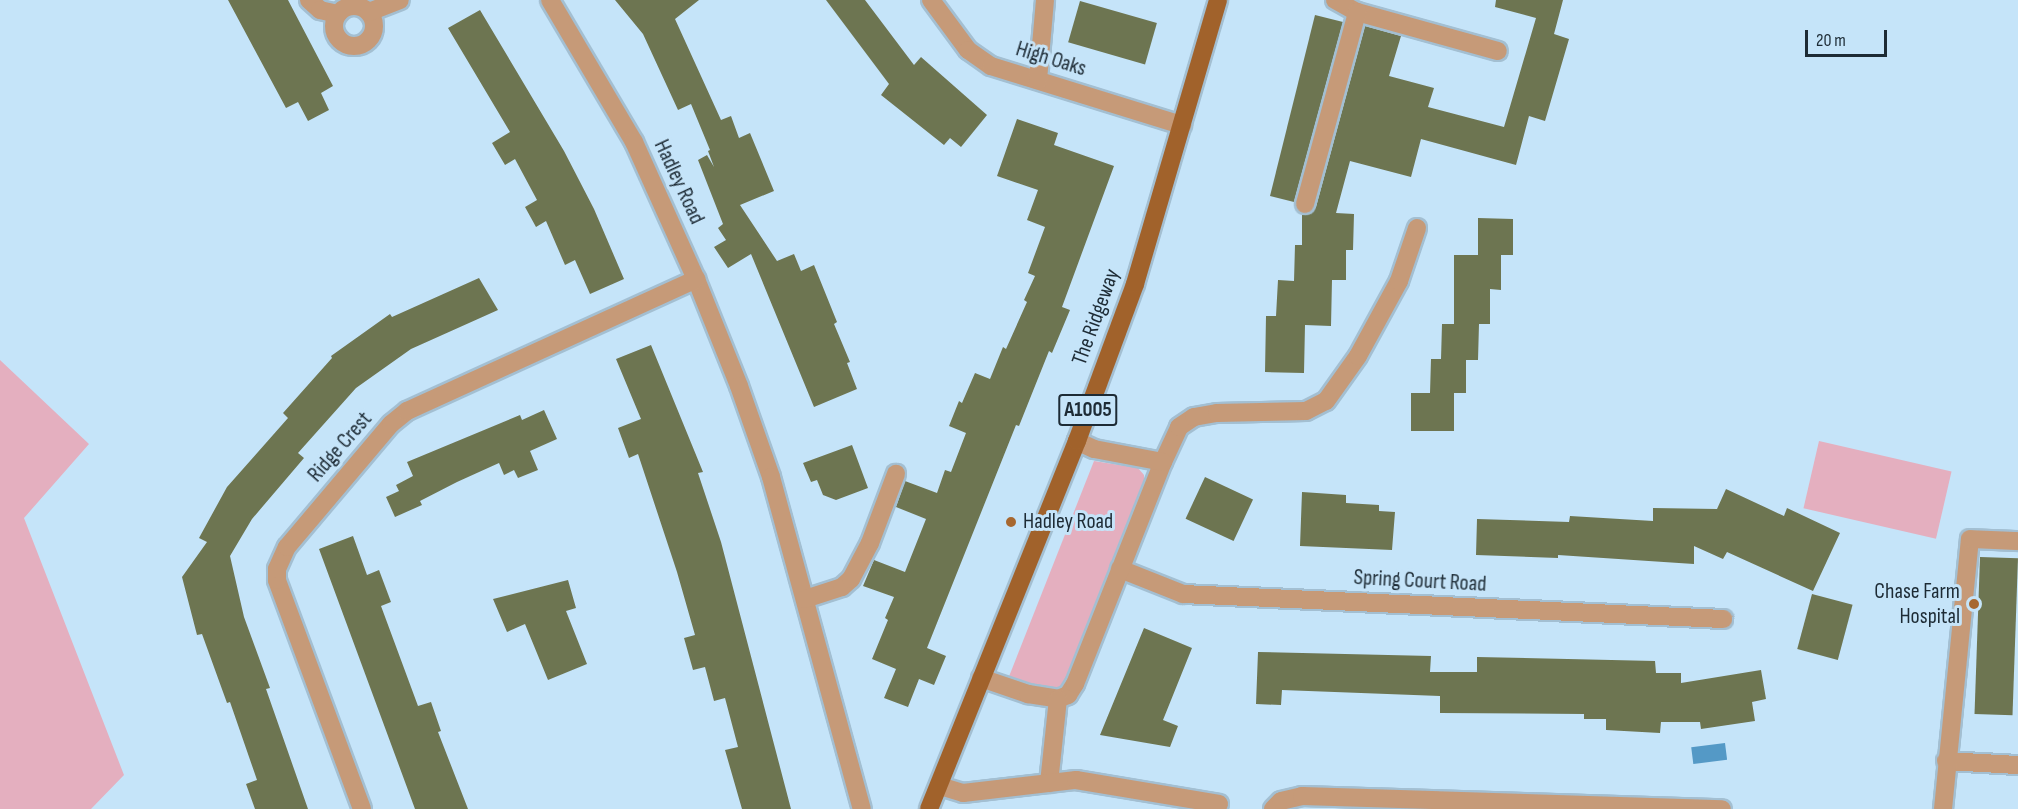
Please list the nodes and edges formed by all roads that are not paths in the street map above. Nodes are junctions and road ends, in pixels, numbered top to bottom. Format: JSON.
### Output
{"nodes":[{"id":1,"x":309,"y":0,"type":"edge"},
{"id":2,"x":400,"y":0,"type":"edge"},
{"id":3,"x":550,"y":0,"type":"edge"},
{"id":4,"x":931,"y":0,"type":"edge"},
{"id":5,"x":1045,"y":0,"type":"edge"},
{"id":6,"x":1218,"y":0,"type":"edge"},
{"id":7,"x":1335,"y":0,"type":"edge"},
{"id":8,"x":369,"y":12,"type":"junction"},
{"id":9,"x":1357,"y":12,"type":"junction"},
{"id":10,"x":338,"y":14,"type":"junction"},
{"id":11,"x":1498,"y":51,"type":"dead end"},
{"id":12,"x":1038,"y":80,"type":"junction"},
{"id":13,"x":1182,"y":125,"type":"junction"},
{"id":14,"x":1305,"y":204,"type":"dead end"},
{"id":15,"x":1417,"y":228,"type":"dead end"},
{"id":16,"x":696,"y":279,"type":"junction"},
{"id":17,"x":1077,"y":441,"type":"junction"},
{"id":18,"x":1163,"y":462,"type":"junction"},
{"id":19,"x":896,"y":474,"type":"dead end"},
{"id":20,"x":2018,"y":541,"type":"edge"},
{"id":21,"x":1120,"y":569,"type":"junction"},
{"id":22,"x":805,"y":599,"type":"junction"},
{"id":23,"x":1723,"y":620,"type":"dead end"},
{"id":24,"x":981,"y":678,"type":"junction"},
{"id":25,"x":1058,"y":699,"type":"junction"},
{"id":26,"x":1946,"y":761,"type":"junction"},
{"id":27,"x":2018,"y":765,"type":"edge"},
{"id":28,"x":1048,"y":783,"type":"junction"},
{"id":29,"x":940,"y":786,"type":"junction"},
{"id":30,"x":1219,"y":804,"type":"dead end"},
{"id":31,"x":362,"y":809,"type":"edge"},
{"id":32,"x":862,"y":809,"type":"edge"},
{"id":33,"x":929,"y":809,"type":"edge"},
{"id":34,"x":1273,"y":809,"type":"edge"},
{"id":35,"x":1722,"y":809,"type":"edge"},
{"id":36,"x":1942,"y":809,"type":"edge"}],
"edges":[{"from":1,"to":10,"type":"street"},
{"from":2,"to":8,"type":"street"},
{"from":3,"to":16,"type":"street","name":"Hadley Road"},
{"from":4,"to":12,"type":"street","name":"High Oaks"},
{"from":5,"to":12,"type":"street"},
{"from":6,"to":13,"type":"main road","name":"The Ridgeway","number":"A1005"},
{"from":7,"to":9,"type":"street"},
{"from":8,"to":10,"type":"street"},
{"from":8,"to":10,"type":"street"},
{"from":9,"to":11,"type":"street"},
{"from":9,"to":14,"type":"street"},
{"from":12,"to":13,"type":"street","name":"High Oaks"},
{"from":13,"to":17,"type":"main road","name":"The Ridgeway","number":"A1005"},
{"from":15,"to":18,"type":"street"},
{"from":16,"to":22,"type":"street","name":"Hadley Road"},
{"from":16,"to":31,"type":"street","name":"Ridge Crest"},
{"from":17,"to":18,"type":"street"},
{"from":17,"to":24,"type":"main road","name":"The Ridgeway","number":"A1005"},
{"from":18,"to":21,"type":"street"},
{"from":19,"to":22,"type":"street"},
{"from":20,"to":26,"type":"street"},
{"from":21,"to":23,"type":"street","name":"Spring Court Road"},
{"from":21,"to":25,"type":"street"},
{"from":22,"to":32,"type":"street","name":"Hadley Road"},
{"from":24,"to":25,"type":"street"},
{"from":24,"to":29,"type":"main road","name":"The Ridgeway","number":"A1005"},
{"from":25,"to":28,"type":"street"},
{"from":26,"to":27,"type":"street"},
{"from":26,"to":36,"type":"street"},
{"from":28,"to":29,"type":"street"},
{"from":28,"to":30,"type":"street"},
{"from":29,"to":33,"type":"main road","name":"The Ridgeway","number":"A1005"},
{"from":34,"to":35,"type":"street"}]}
